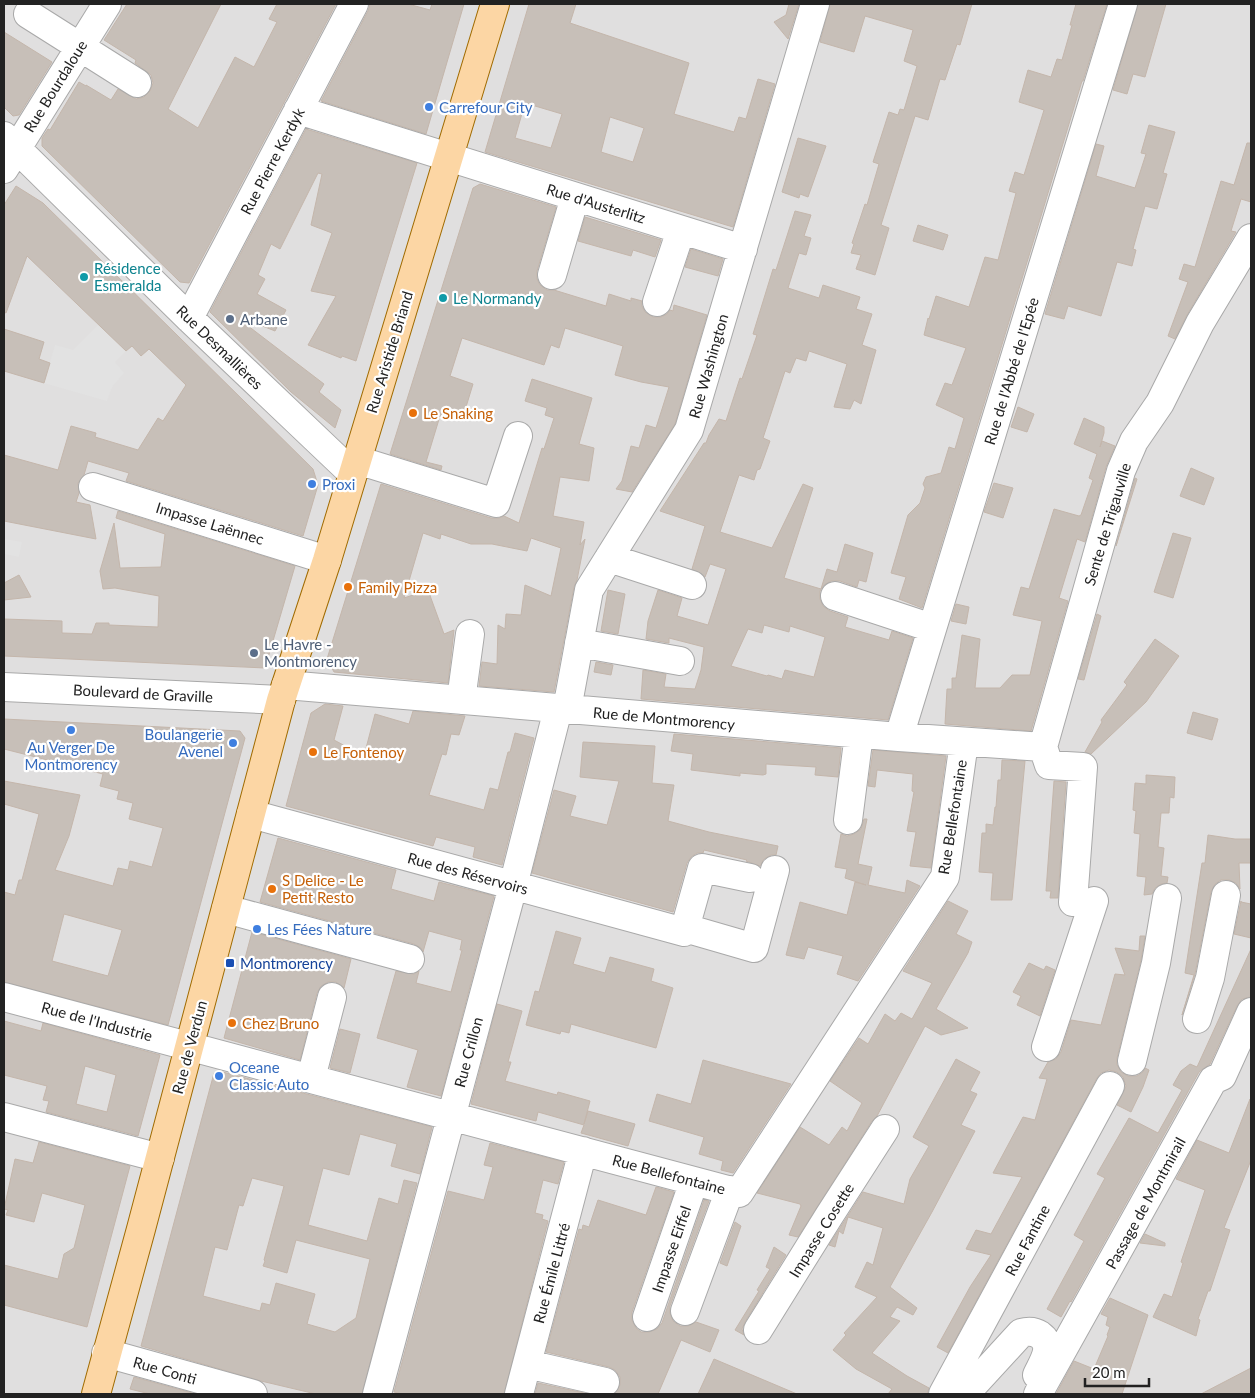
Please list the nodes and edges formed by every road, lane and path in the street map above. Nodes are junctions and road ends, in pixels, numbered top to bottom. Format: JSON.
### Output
{"nodes":[{"id":1,"x":107,"y":4,"type":"edge"},
{"id":2,"x":354,"y":4,"type":"edge"},
{"id":3,"x":496,"y":4,"type":"edge"},
{"id":4,"x":815,"y":4,"type":"edge"},
{"id":5,"x":1123,"y":4,"type":"edge"},
{"id":6,"x":28,"y":14,"type":"dead end"},
{"id":7,"x":80,"y":47,"type":"junction"},
{"id":8,"x":137,"y":83,"type":"dead end"},
{"id":9,"x":298,"y":110,"type":"junction"},
{"id":10,"x":8,"y":151,"type":"edge"},
{"id":11,"x":448,"y":158,"type":"junction"},
{"id":12,"x":575,"y":197,"type":"junction"},
{"id":13,"x":681,"y":230,"type":"junction"},
{"id":14,"x":1251,"y":238,"type":"edge"},
{"id":15,"x":743,"y":249,"type":"junction"},
{"id":16,"x":552,"y":275,"type":"dead end"},
{"id":17,"x":657,"y":302,"type":"dead end"},
{"id":18,"x":189,"y":318,"type":"junction"},
{"id":19,"x":518,"y":436,"type":"dead end"},
{"id":20,"x":355,"y":466,"type":"junction"},
{"id":21,"x":92,"y":487,"type":"dead end"},
{"id":22,"x":609,"y":558,"type":"junction"},
{"id":23,"x":327,"y":560,"type":"junction"},
{"id":24,"x":692,"y":585,"type":"dead end"},
{"id":25,"x":835,"y":596,"type":"dead end"},
{"id":26,"x":932,"y":628,"type":"junction"},
{"id":27,"x":470,"y":634,"type":"dead end"},
{"id":28,"x":579,"y":643,"type":"junction"},
{"id":29,"x":680,"y":661,"type":"dead end"},
{"id":30,"x":4,"y":686,"type":"edge"},
{"id":31,"x":284,"y":693,"type":"junction"},
{"id":32,"x":461,"y":700,"type":"junction"},
{"id":33,"x":563,"y":709,"type":"junction"},
{"id":34,"x":859,"y":734,"type":"junction"},
{"id":35,"x":899,"y":737,"type":"junction"},
{"id":36,"x":964,"y":742,"type":"junction"},
{"id":37,"x":1043,"y":747,"type":"junction"},
{"id":38,"x":251,"y":814,"type":"junction"},
{"id":39,"x":848,"y":820,"type":"dead end"},
{"id":40,"x":513,"y":886,"type":"junction"},
{"id":41,"x":1226,"y":894,"type":"dead end"},
{"id":42,"x":1168,"y":898,"type":"dead end"},
{"id":43,"x":226,"y":909,"type":"junction"},
{"id":44,"x":685,"y":930,"type":"junction"},
{"id":45,"x":410,"y":959,"type":"dead end"},
{"id":46,"x":332,"y":996,"type":"dead end"},
{"id":47,"x":4,"y":997,"type":"edge"},
{"id":48,"x":1251,"y":1012,"type":"edge"},
{"id":49,"x":1197,"y":1019,"type":"dead end"},
{"id":50,"x":190,"y":1046,"type":"junction"},
{"id":51,"x":1046,"y":1047,"type":"dead end"},
{"id":52,"x":1132,"y":1061,"type":"dead end"},
{"id":53,"x":311,"y":1078,"type":"junction"},
{"id":54,"x":1110,"y":1086,"type":"dead end"},
{"id":55,"x":450,"y":1116,"type":"junction"},
{"id":56,"x":4,"y":1118,"type":"edge"},
{"id":57,"x":885,"y":1129,"type":"dead end"},
{"id":58,"x":583,"y":1151,"type":"junction"},
{"id":59,"x":160,"y":1158,"type":"junction"},
{"id":60,"x":694,"y":1181,"type":"junction"},
{"id":61,"x":730,"y":1190,"type":"junction"},
{"id":62,"x":685,"y":1311,"type":"dead end"},
{"id":63,"x":647,"y":1317,"type":"dead end"},
{"id":64,"x":758,"y":1330,"type":"dead end"},
{"id":65,"x":106,"y":1353,"type":"junction"},
{"id":66,"x":527,"y":1364,"type":"junction"},
{"id":67,"x":606,"y":1382,"type":"dead end"},
{"id":68,"x":96,"y":1394,"type":"edge"},
{"id":69,"x":253,"y":1394,"type":"edge"},
{"id":70,"x":377,"y":1394,"type":"edge"},
{"id":71,"x":520,"y":1394,"type":"edge"},
{"id":72,"x":944,"y":1394,"type":"edge"},
{"id":73,"x":965,"y":1394,"type":"edge"},
{"id":74,"x":1028,"y":1394,"type":"edge"},
{"id":75,"x":1038,"y":1394,"type":"edge"}],
"edges":[{"from":1,"to":7,"type":"street","name":"Rue Bourdaloue"},
{"from":2,"to":9,"type":"street","name":"Rue Pierre Kerdyk"},
{"from":3,"to":11,"type":"main road","name":"Rue Aristide Briand"},
{"from":4,"to":15,"type":"street","name":"Rue Washington"},
{"from":5,"to":26,"type":"street","name":"Rue de l'Abbé de l'Epée"},
{"from":6,"to":7,"type":"street"},
{"from":7,"to":8,"type":"street"},
{"from":7,"to":10,"type":"street","name":"Rue Bourdaloue"},
{"from":9,"to":11,"type":"street","name":"Rue d'Austerlitz"},
{"from":9,"to":18,"type":"street","name":"Rue Pierre Kerdyk"},
{"from":10,"to":18,"type":"street","name":"Rue Desmallières"},
{"from":11,"to":12,"type":"street","name":"Rue d'Austerlitz"},
{"from":11,"to":20,"type":"main road","name":"Rue Aristide Briand"},
{"from":12,"to":13,"type":"street","name":"Rue d'Austerlitz"},
{"from":12,"to":16,"type":"street"},
{"from":13,"to":15,"type":"street","name":"Rue d'Austerlitz"},
{"from":13,"to":17,"type":"street"},
{"from":14,"to":37,"type":"street","name":"Sente de Trigauville"},
{"from":15,"to":22,"type":"street","name":"Rue Washington"},
{"from":18,"to":20,"type":"street","name":"Rue Desmallières"},
{"from":19,"to":20,"type":"street"},
{"from":20,"to":23,"type":"main road","name":"Rue Aristide Briand"},
{"from":21,"to":23,"type":"street","name":"Impasse Laënnec"},
{"from":22,"to":24,"type":"street"},
{"from":22,"to":28,"type":"street","name":"Rue Washington"},
{"from":23,"to":31,"type":"main road","name":"Rue Aristide Briand"},
{"from":25,"to":26,"type":"street"},
{"from":26,"to":35,"type":"street","name":"Rue de l'Abbé de l'Epée"},
{"from":27,"to":32,"type":"street"},
{"from":28,"to":29,"type":"street"},
{"from":28,"to":33,"type":"street","name":"Rue Washington"},
{"from":30,"to":31,"type":"street","name":"Boulevard de Graville"},
{"from":31,"to":32,"type":"street","name":"Rue de Montmorency"},
{"from":31,"to":38,"type":"main road","name":"Rue de Verdun"},
{"from":32,"to":33,"type":"street","name":"Rue de Montmorency"},
{"from":33,"to":34,"type":"street","name":"Rue de Montmorency"},
{"from":33,"to":40,"type":"street","name":"Rue Crillon"},
{"from":34,"to":35,"type":"street","name":"Rue de Montmorency"},
{"from":34,"to":39,"type":"street"},
{"from":35,"to":36,"type":"street","name":"Rue de Montmorency"},
{"from":36,"to":37,"type":"street","name":"Rue de Montmorency"},
{"from":36,"to":61,"type":"street","name":"Rue Bellefontaine"},
{"from":37,"to":51,"type":"street"},
{"from":38,"to":40,"type":"street","name":"Rue des Réservoirs"},
{"from":38,"to":43,"type":"main road","name":"Rue de Verdun"},
{"from":40,"to":44,"type":"street","name":"Rue des Réservoirs"},
{"from":40,"to":55,"type":"street","name":"Rue Crillon"},
{"from":41,"to":49,"type":"street"},
{"from":42,"to":52,"type":"street"},
{"from":43,"to":45,"type":"street"},
{"from":43,"to":50,"type":"main road","name":"Rue de Verdun"},
{"from":44,"to":44,"type":"street","name":"Rue des Réservoirs"},
{"from":46,"to":53,"type":"street"},
{"from":47,"to":50,"type":"street","name":"Rue de l'Industrie"},
{"from":48,"to":75,"type":"street","name":"Passage de Montmirail"},
{"from":50,"to":53,"type":"street","name":"Rue Bellefontaine"},
{"from":50,"to":59,"type":"main road","name":"Rue de Verdun"},
{"from":53,"to":55,"type":"street","name":"Rue Bellefontaine"},
{"from":54,"to":72,"type":"street","name":"Rue Fantine"},
{"from":55,"to":58,"type":"street","name":"Rue Bellefontaine"},
{"from":55,"to":70,"type":"street","name":"Rue Crillon"},
{"from":56,"to":59,"type":"street"},
{"from":57,"to":64,"type":"street","name":"Impasse Cosette"},
{"from":58,"to":60,"type":"street","name":"Rue Bellefontaine"},
{"from":58,"to":66,"type":"street","name":"Rue Émile Littré"},
{"from":59,"to":65,"type":"main road","name":"Rue de Verdun"},
{"from":60,"to":61,"type":"street","name":"Rue Bellefontaine"},
{"from":60,"to":63,"type":"street","name":"Impasse Eiffel"},
{"from":61,"to":62,"type":"street"},
{"from":65,"to":68,"type":"main road","name":"Rue de Verdun"},
{"from":65,"to":69,"type":"street","name":"Rue Conti"},
{"from":66,"to":67,"type":"street"},
{"from":66,"to":71,"type":"street","name":"Rue Émile Littré"},
{"from":73,"to":74,"type":"street"}]}
